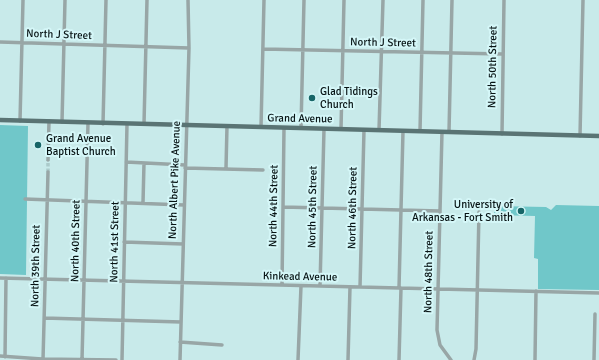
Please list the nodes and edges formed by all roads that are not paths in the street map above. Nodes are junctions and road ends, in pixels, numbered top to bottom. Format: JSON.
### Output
{"nodes":[{"id":1,"x":23,"y":0,"type":"edge"},
{"id":2,"x":65,"y":0,"type":"edge"},
{"id":3,"x":106,"y":0,"type":"edge"},
{"id":4,"x":147,"y":0,"type":"edge"},
{"id":5,"x":188,"y":0,"type":"edge"},
{"id":6,"x":264,"y":0,"type":"edge"},
{"id":7,"x":304,"y":0,"type":"edge"},
{"id":8,"x":344,"y":0,"type":"edge"},
{"id":9,"x":383,"y":0,"type":"edge"},
{"id":10,"x":423,"y":0,"type":"edge"},
{"id":11,"x":452,"y":0,"type":"edge"},
{"id":12,"x":504,"y":0,"type":"edge"},
{"id":13,"x":583,"y":0,"type":"edge"},
{"id":14,"x":0,"y":42,"type":"edge"},
{"id":15,"x":22,"y":43,"type":"junction"},
{"id":16,"x":64,"y":44,"type":"junction"},
{"id":17,"x":105,"y":45,"type":"junction"},
{"id":18,"x":146,"y":46,"type":"junction"},
{"id":19,"x":189,"y":48,"type":"junction"},
{"id":20,"x":263,"y":49,"type":"junction"},
{"id":21,"x":303,"y":50,"type":"junction"},
{"id":22,"x":342,"y":51,"type":"junction"},
{"id":23,"x":382,"y":52,"type":"junction"},
{"id":24,"x":422,"y":52,"type":"junction"},
{"id":25,"x":451,"y":53,"type":"junction"},
{"id":26,"x":502,"y":54,"type":"junction"},
{"id":27,"x":0,"y":120,"type":"edge"},
{"id":28,"x":20,"y":121,"type":"junction"},
{"id":29,"x":49,"y":121,"type":"junction"},
{"id":30,"x":62,"y":122,"type":"junction"},
{"id":31,"x":88,"y":123,"type":"junction"},
{"id":32,"x":103,"y":124,"type":"junction"},
{"id":33,"x":128,"y":124,"type":"junction"},
{"id":34,"x":144,"y":124,"type":"junction"},
{"id":35,"x":186,"y":125,"type":"junction"},
{"id":36,"x":228,"y":126,"type":"junction"},
{"id":37,"x":261,"y":127,"type":"junction"},
{"id":38,"x":284,"y":128,"type":"junction"},
{"id":39,"x":301,"y":128,"type":"junction"},
{"id":40,"x":324,"y":129,"type":"junction"},
{"id":41,"x":341,"y":129,"type":"junction"},
{"id":42,"x":364,"y":130,"type":"junction"},
{"id":43,"x":379,"y":130,"type":"junction"},
{"id":44,"x":403,"y":131,"type":"junction"},
{"id":45,"x":420,"y":132,"type":"junction"},
{"id":46,"x":442,"y":132,"type":"junction"},
{"id":47,"x":449,"y":132,"type":"junction"},
{"id":48,"x":502,"y":134,"type":"junction"},
{"id":49,"x":580,"y":136,"type":"junction"},
{"id":50,"x":599,"y":136,"type":"edge"},
{"id":51,"x":48,"y":160,"type":"tunnel mouth"},
{"id":52,"x":126,"y":162,"type":"junction"},
{"id":53,"x":144,"y":163,"type":"junction"},
{"id":54,"x":185,"y":166,"type":"junction"},
{"id":55,"x":226,"y":168,"type":"junction"},
{"id":56,"x":264,"y":170,"type":"dead end"},
{"id":57,"x":48,"y":172,"type":"tunnel mouth"},
{"id":58,"x":25,"y":199,"type":"dead end"},
{"id":59,"x":47,"y":199,"type":"junction"},
{"id":60,"x":86,"y":200,"type":"junction"},
{"id":61,"x":125,"y":202,"type":"junction"},
{"id":62,"x":143,"y":203,"type":"junction"},
{"id":63,"x":184,"y":205,"type":"junction"},
{"id":64,"x":283,"y":207,"type":"junction"},
{"id":65,"x":322,"y":208,"type":"junction"},
{"id":66,"x":362,"y":208,"type":"junction"},
{"id":67,"x":401,"y":210,"type":"junction"},
{"id":68,"x":440,"y":211,"type":"junction"},
{"id":69,"x":479,"y":212,"type":"dead end"},
{"id":70,"x":124,"y":242,"type":"junction"},
{"id":71,"x":183,"y":244,"type":"junction"},
{"id":72,"x":0,"y":278,"type":"edge"},
{"id":73,"x":6,"y":278,"type":"junction"},
{"id":74,"x":45,"y":279,"type":"junction"},
{"id":75,"x":84,"y":280,"type":"junction"},
{"id":76,"x":123,"y":281,"type":"junction"},
{"id":77,"x":182,"y":283,"type":"junction"},
{"id":78,"x":282,"y":285,"type":"junction"},
{"id":79,"x":301,"y":286,"type":"junction"},
{"id":80,"x":320,"y":286,"type":"junction"},
{"id":81,"x":350,"y":287,"type":"junction"},
{"id":82,"x":360,"y":287,"type":"junction"},
{"id":83,"x":400,"y":288,"type":"junction"},
{"id":84,"x":438,"y":289,"type":"junction"},
{"id":85,"x":477,"y":290,"type":"junction"},
{"id":86,"x":536,"y":291,"type":"junction"},
{"id":87,"x":599,"y":293,"type":"edge"},
{"id":88,"x":595,"y":314,"type":"dead end"},
{"id":89,"x":44,"y":318,"type":"junction"},
{"id":90,"x":82,"y":319,"type":"junction"},
{"id":91,"x":123,"y":321,"type":"junction"},
{"id":92,"x":181,"y":322,"type":"junction"},
{"id":93,"x":180,"y":342,"type":"junction"},
{"id":94,"x":222,"y":345,"type":"dead end"},
{"id":95,"x":0,"y":356,"type":"edge"},
{"id":96,"x":5,"y":357,"type":"junction"},
{"id":97,"x":43,"y":359,"type":"edge"},
{"id":98,"x":82,"y":360,"type":"edge"},
{"id":99,"x":116,"y":360,"type":"edge"},
{"id":100,"x":122,"y":360,"type":"edge"},
{"id":101,"x":180,"y":360,"type":"edge"},
{"id":102,"x":298,"y":360,"type":"edge"},
{"id":103,"x":348,"y":360,"type":"edge"},
{"id":104,"x":399,"y":360,"type":"edge"},
{"id":105,"x":451,"y":360,"type":"edge"},
{"id":106,"x":474,"y":360,"type":"edge"},
{"id":107,"x":534,"y":360,"type":"edge"},
{"id":108,"x":594,"y":360,"type":"edge"}],
"edges":[{"from":1,"to":15,"type":"street"},
{"from":2,"to":16,"type":"street"},
{"from":3,"to":17,"type":"street"},
{"from":4,"to":18,"type":"street"},
{"from":5,"to":19,"type":"street","name":"North Albert Pike Avenue"},
{"from":6,"to":20,"type":"street"},
{"from":7,"to":21,"type":"street"},
{"from":8,"to":22,"type":"street"},
{"from":9,"to":23,"type":"street"},
{"from":10,"to":24,"type":"street"},
{"from":11,"to":25,"type":"street"},
{"from":12,"to":26,"type":"street","name":"North 50th Street"},
{"from":13,"to":49,"type":"street"},
{"from":14,"to":15,"type":"street","name":"North J Street"},
{"from":15,"to":16,"type":"street","name":"North J Street"},
{"from":15,"to":28,"type":"street"},
{"from":16,"to":17,"type":"street","name":"North J Street"},
{"from":16,"to":30,"type":"street"},
{"from":17,"to":18,"type":"street","name":"North J Street"},
{"from":17,"to":32,"type":"street"},
{"from":18,"to":19,"type":"street","name":"North J Street"},
{"from":18,"to":34,"type":"street"},
{"from":19,"to":35,"type":"street","name":"North Albert Pike Avenue"},
{"from":20,"to":21,"type":"street","name":"North J Street"},
{"from":20,"to":37,"type":"street"},
{"from":21,"to":22,"type":"street","name":"North J Street"},
{"from":21,"to":39,"type":"street"},
{"from":22,"to":23,"type":"street","name":"North J Street"},
{"from":22,"to":41,"type":"street"},
{"from":23,"to":24,"type":"street","name":"North J Street"},
{"from":23,"to":43,"type":"street"},
{"from":24,"to":25,"type":"street","name":"North J Street"},
{"from":24,"to":45,"type":"street"},
{"from":25,"to":26,"type":"street","name":"North J Street"},
{"from":25,"to":47,"type":"street"},
{"from":26,"to":48,"type":"street","name":"North 50th Street"},
{"from":27,"to":28,"type":"main road","name":"Grand Avenue"},
{"from":28,"to":29,"type":"main road","name":"Grand Avenue"},
{"from":29,"to":30,"type":"main road","name":"Grand Avenue"},
{"from":29,"to":51,"type":"street"},
{"from":30,"to":31,"type":"main road","name":"Grand Avenue"},
{"from":31,"to":32,"type":"main road","name":"Grand Avenue"},
{"from":31,"to":60,"type":"street","name":"North 40th Street"},
{"from":32,"to":33,"type":"main road","name":"Grand Avenue"},
{"from":33,"to":34,"type":"main road","name":"Grand Avenue"},
{"from":33,"to":52,"type":"street","name":"North 41st Street"},
{"from":34,"to":35,"type":"main road","name":"Grand Avenue"},
{"from":35,"to":36,"type":"main road","name":"Grand Avenue"},
{"from":35,"to":54,"type":"street","name":"North Albert Pike Avenue"},
{"from":36,"to":37,"type":"main road","name":"Grand Avenue"},
{"from":36,"to":55,"type":"street"},
{"from":37,"to":38,"type":"main road","name":"Grand Avenue"},
{"from":38,"to":39,"type":"main road","name":"Grand Avenue"},
{"from":38,"to":64,"type":"street","name":"North 44th Street"},
{"from":39,"to":40,"type":"main road","name":"Grand Avenue"},
{"from":40,"to":41,"type":"main road","name":"Grand Avenue"},
{"from":40,"to":65,"type":"street","name":"North 45th Street"},
{"from":41,"to":42,"type":"main road","name":"Grand Avenue"},
{"from":42,"to":43,"type":"main road","name":"Grand Avenue"},
{"from":42,"to":66,"type":"street","name":"North 46th Street"},
{"from":43,"to":44,"type":"main road","name":"Grand Avenue"},
{"from":44,"to":45,"type":"main road","name":"Grand Avenue"},
{"from":44,"to":67,"type":"street"},
{"from":45,"to":46,"type":"main road","name":"Grand Avenue"},
{"from":46,"to":47,"type":"main road","name":"Grand Avenue"},
{"from":46,"to":68,"type":"street","name":"North 48th Street"},
{"from":47,"to":48,"type":"main road","name":"Grand Avenue"},
{"from":48,"to":49,"type":"main road","name":"Grand Avenue"},
{"from":49,"to":50,"type":"main road","name":"Grand Avenue"},
{"from":52,"to":53,"type":"street"},
{"from":52,"to":61,"type":"street","name":"North 41st Street"},
{"from":53,"to":54,"type":"street"},
{"from":53,"to":62,"type":"street"},
{"from":54,"to":55,"type":"street"},
{"from":54,"to":63,"type":"street","name":"North Albert Pike Avenue"},
{"from":55,"to":56,"type":"street"},
{"from":57,"to":59,"type":"street","name":"North 39th Street"},
{"from":58,"to":59,"type":"street"},
{"from":59,"to":60,"type":"street"},
{"from":59,"to":74,"type":"street","name":"North 39th Street"},
{"from":60,"to":61,"type":"street"},
{"from":60,"to":75,"type":"street","name":"North 40th Street"},
{"from":61,"to":62,"type":"street"},
{"from":61,"to":70,"type":"street","name":"North 41st Street"},
{"from":62,"to":63,"type":"street"},
{"from":63,"to":71,"type":"street","name":"North Albert Pike Avenue"},
{"from":64,"to":65,"type":"street"},
{"from":64,"to":78,"type":"street","name":"North 44th Street"},
{"from":65,"to":66,"type":"street"},
{"from":65,"to":80,"type":"street","name":"North 45th Street"},
{"from":66,"to":67,"type":"street"},
{"from":66,"to":82,"type":"street","name":"North 46th Street"},
{"from":67,"to":68,"type":"street"},
{"from":67,"to":83,"type":"street"},
{"from":68,"to":84,"type":"street","name":"North 48th Street"},
{"from":69,"to":85,"type":"street"},
{"from":70,"to":71,"type":"street"},
{"from":70,"to":76,"type":"street","name":"North 41st Street"},
{"from":71,"to":77,"type":"street","name":"North Albert Pike Avenue"},
{"from":72,"to":73,"type":"street","name":"Kinkead Avenue"},
{"from":73,"to":74,"type":"street","name":"Kinkead Avenue"},
{"from":73,"to":96,"type":"street"},
{"from":74,"to":75,"type":"street","name":"Kinkead Avenue"},
{"from":74,"to":89,"type":"street","name":"North 39th Street"},
{"from":75,"to":76,"type":"street","name":"Kinkead Avenue"},
{"from":75,"to":90,"type":"street","name":"North 40th Street"},
{"from":76,"to":77,"type":"street","name":"Kinkead Avenue"},
{"from":76,"to":91,"type":"street","name":"North 41st Street"},
{"from":77,"to":78,"type":"street","name":"Kinkead Avenue"},
{"from":77,"to":92,"type":"street","name":"North Albert Pike Avenue"},
{"from":78,"to":79,"type":"street","name":"Kinkead Avenue"},
{"from":79,"to":80,"type":"street","name":"Kinkead Avenue"},
{"from":79,"to":102,"type":"street"},
{"from":80,"to":81,"type":"street","name":"Kinkead Avenue"},
{"from":81,"to":82,"type":"street","name":"Kinkead Avenue"},
{"from":81,"to":103,"type":"street"},
{"from":82,"to":83,"type":"street","name":"Kinkead Avenue"},
{"from":83,"to":84,"type":"street","name":"Kinkead Avenue"},
{"from":83,"to":104,"type":"street"},
{"from":84,"to":85,"type":"street","name":"Kinkead Avenue"},
{"from":84,"to":105,"type":"street","name":"North 48th Street"},
{"from":85,"to":86,"type":"street","name":"Kinkead Avenue"},
{"from":85,"to":106,"type":"street"},
{"from":86,"to":87,"type":"street","name":"Kinkead Avenue"},
{"from":86,"to":107,"type":"street"},
{"from":88,"to":108,"type":"street"},
{"from":89,"to":90,"type":"street"},
{"from":89,"to":97,"type":"street","name":"North 39th Street"},
{"from":90,"to":91,"type":"street"},
{"from":90,"to":98,"type":"street","name":"North 40th Street"},
{"from":91,"to":92,"type":"street"},
{"from":91,"to":100,"type":"street","name":"North 41st Street"},
{"from":92,"to":93,"type":"street","name":"North Albert Pike Avenue"},
{"from":93,"to":94,"type":"street"},
{"from":93,"to":101,"type":"street","name":"North Albert Pike Avenue"},
{"from":95,"to":96,"type":"street"},
{"from":96,"to":97,"type":"street"},
{"from":97,"to":98,"type":"street"},
{"from":98,"to":99,"type":"street"}]}
